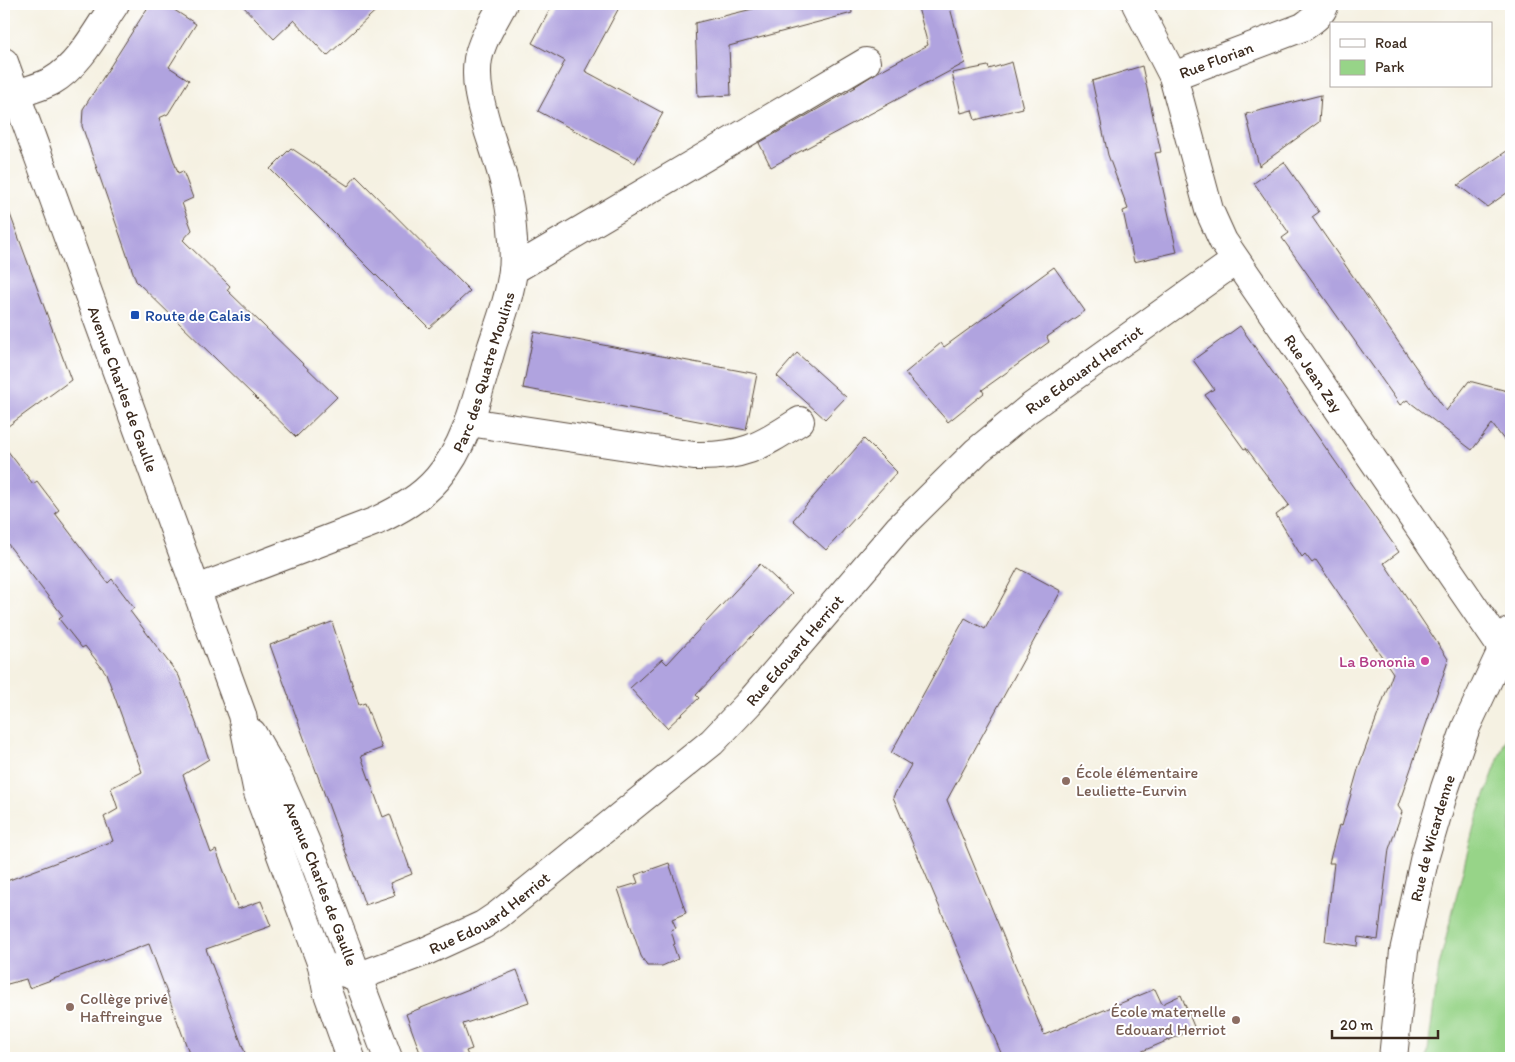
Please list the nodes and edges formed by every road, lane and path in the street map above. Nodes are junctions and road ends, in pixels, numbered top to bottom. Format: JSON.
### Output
{"nodes":[{"id":1,"x":115,"y":4,"type":"edge"},
{"id":2,"x":503,"y":4,"type":"edge"},
{"id":3,"x":1136,"y":4,"type":"edge"},
{"id":4,"x":1325,"y":4,"type":"edge"},
{"id":5,"x":4,"y":62,"type":"edge"},
{"id":6,"x":866,"y":62,"type":"dead end"},
{"id":7,"x":1173,"y":76,"type":"junction"},
{"id":8,"x":16,"y":95,"type":"junction"},
{"id":9,"x":1235,"y":261,"type":"junction"},
{"id":10,"x":513,"y":270,"type":"junction"},
{"id":11,"x":800,"y":421,"type":"dead end"},
{"id":12,"x":469,"y":422,"type":"junction"},
{"id":13,"x":197,"y":589,"type":"junction"},
{"id":14,"x":1506,"y":639,"type":"edge"},
{"id":15,"x":242,"y":715,"type":"junction"},
{"id":16,"x":322,"y":965,"type":"junction"},
{"id":17,"x":357,"y":976,"type":"junction"},
{"id":18,"x":351,"y":1058,"type":"edge"},
{"id":19,"x":388,"y":1058,"type":"edge"},
{"id":20,"x":1393,"y":1058,"type":"edge"}],
"edges":[{"from":1,"to":8,"type":"street"},
{"from":2,"to":10,"type":"street","name":"Parc des Quatre Moulins"},
{"from":3,"to":7,"type":"street","name":"Rue Florian"},
{"from":4,"to":7,"type":"street","name":"Rue Florian"},
{"from":5,"to":8,"type":"street","name":"Avenue Charles de Gaulle"},
{"from":6,"to":10,"type":"street"},
{"from":7,"to":9,"type":"street","name":"Rue Jean Zay"},
{"from":8,"to":13,"type":"street","name":"Avenue Charles de Gaulle"},
{"from":9,"to":14,"type":"street","name":"Rue Jean Zay"},
{"from":9,"to":17,"type":"street","name":"Rue Edouard Herriot"},
{"from":10,"to":12,"type":"street","name":"Parc des Quatre Moulins"},
{"from":11,"to":12,"type":"street"},
{"from":12,"to":13,"type":"street","name":"Parc des Quatre Moulins"},
{"from":13,"to":15,"type":"street","name":"Avenue Charles de Gaulle"},
{"from":14,"to":20,"type":"street","name":"Rue de Wicardenne"},
{"from":15,"to":16,"type":"street","name":"Avenue Charles de Gaulle"},
{"from":15,"to":17,"type":"street","name":"Avenue Charles de Gaulle"},
{"from":16,"to":17,"type":"street"},
{"from":16,"to":18,"type":"street","name":"Avenue Charles de Gaulle"},
{"from":17,"to":19,"type":"street","name":"Avenue Charles de Gaulle"}]}
